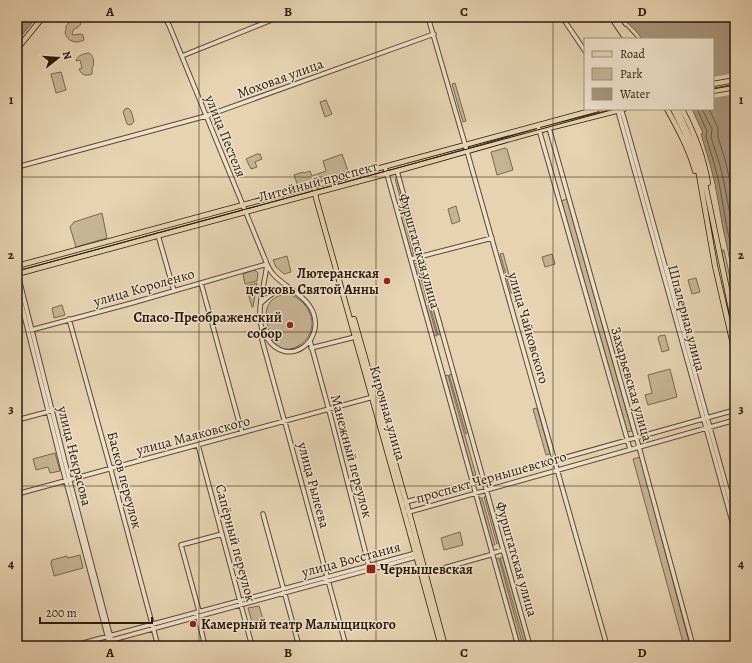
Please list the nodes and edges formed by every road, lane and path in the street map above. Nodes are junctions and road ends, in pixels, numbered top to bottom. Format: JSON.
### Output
{"nodes":[{"id":1,"x":43,"y":17,"type":"edge"},
{"id":2,"x":164,"y":17,"type":"edge"},
{"id":3,"x":279,"y":17,"type":"edge"},
{"id":4,"x":428,"y":17,"type":"edge"},
{"id":5,"x":562,"y":17,"type":"edge"},
{"id":6,"x":611,"y":17,"type":"edge"},
{"id":7,"x":616,"y":19,"type":"edge"},
{"id":8,"x":434,"y":34,"type":"junction"},
{"id":9,"x":625,"y":38,"type":"edge"},
{"id":10,"x":629,"y":38,"type":"edge"},
{"id":11,"x":633,"y":38,"type":"edge"},
{"id":12,"x":17,"y":49,"type":"edge"},
{"id":13,"x":584,"y":50,"type":"edge"},
{"id":14,"x":182,"y":56,"type":"junction"},
{"id":15,"x":735,"y":80,"type":"edge"},
{"id":16,"x":714,"y":84,"type":"edge"},
{"id":17,"x":735,"y":87,"type":"edge"},
{"id":18,"x":714,"y":91,"type":"edge"},
{"id":19,"x":594,"y":110,"type":"edge"},
{"id":20,"x":621,"y":110,"type":"edge"},
{"id":21,"x":668,"y":110,"type":"edge"},
{"id":22,"x":674,"y":110,"type":"edge"},
{"id":23,"x":677,"y":110,"type":"edge"},
{"id":24,"x":682,"y":110,"type":"edge"},
{"id":25,"x":206,"y":116,"type":"junction"},
{"id":26,"x":538,"y":126,"type":"junction"},
{"id":27,"x":549,"y":128,"type":"junction"},
{"id":28,"x":539,"y":131,"type":"junction"},
{"id":29,"x":466,"y":145,"type":"junction"},
{"id":30,"x":468,"y":151,"type":"junction"},
{"id":31,"x":17,"y":167,"type":"edge"},
{"id":32,"x":385,"y":167,"type":"junction"},
{"id":33,"x":397,"y":171,"type":"junction"},
{"id":34,"x":387,"y":174,"type":"junction"},
{"id":35,"x":314,"y":186,"type":"junction"},
{"id":36,"x":316,"y":193,"type":"junction"},
{"id":37,"x":703,"y":201,"type":"junction"},
{"id":38,"x":243,"y":206,"type":"junction"},
{"id":39,"x":710,"y":209,"type":"junction"},
{"id":40,"x":246,"y":212,"type":"junction"},
{"id":41,"x":158,"y":236,"type":"junction"},
{"id":42,"x":492,"y":238,"type":"junction"},
{"id":43,"x":584,"y":251,"type":"junction"},
{"id":44,"x":574,"y":253,"type":"junction"},
{"id":45,"x":421,"y":257,"type":"junction"},
{"id":46,"x":411,"y":259,"type":"junction"},
{"id":47,"x":266,"y":264,"type":"junction"},
{"id":48,"x":17,"y":266,"type":"edge"},
{"id":49,"x":17,"y":273,"type":"edge"},
{"id":50,"x":201,"y":283,"type":"junction"},
{"id":51,"x":17,"y":287,"type":"edge"},
{"id":52,"x":292,"y":290,"type":"junction"},
{"id":53,"x":174,"y":291,"type":"junction"},
{"id":54,"x":261,"y":304,"type":"junction"},
{"id":55,"x":600,"y":310,"type":"junction"},
{"id":56,"x":591,"y":313,"type":"junction"},
{"id":57,"x":69,"y":319,"type":"junction"},
{"id":58,"x":735,"y":328,"type":"edge"},
{"id":59,"x":262,"y":329,"type":"junction"},
{"id":60,"x":30,"y":330,"type":"junction"},
{"id":61,"x":355,"y":337,"type":"junction"},
{"id":62,"x":444,"y":338,"type":"junction"},
{"id":63,"x":310,"y":341,"type":"junction"},
{"id":64,"x":434,"y":341,"type":"junction"},
{"id":65,"x":311,"y":348,"type":"junction"},
{"id":66,"x":735,"y":353,"type":"edge"},
{"id":67,"x":617,"y":369,"type":"junction"},
{"id":68,"x":608,"y":372,"type":"junction"},
{"id":69,"x":374,"y":397,"type":"junction"},
{"id":70,"x":328,"y":409,"type":"junction"},
{"id":71,"x":735,"y":410,"type":"edge"},
{"id":72,"x":50,"y":411,"type":"junction"},
{"id":73,"x":705,"y":418,"type":"junction"},
{"id":74,"x":17,"y":420,"type":"edge"},
{"id":75,"x":735,"y":420,"type":"edge"},
{"id":76,"x":285,"y":421,"type":"junction"},
{"id":77,"x":708,"y":427,"type":"junction"},
{"id":78,"x":242,"y":433,"type":"junction"},
{"id":79,"x":636,"y":438,"type":"junction"},
{"id":80,"x":627,"y":440,"type":"junction"},
{"id":81,"x":198,"y":445,"type":"junction"},
{"id":82,"x":639,"y":447,"type":"junction"},
{"id":83,"x":630,"y":449,"type":"junction"},
{"id":84,"x":555,"y":461,"type":"junction"},
{"id":85,"x":111,"y":469,"type":"junction"},
{"id":86,"x":557,"y":470,"type":"junction"},
{"id":87,"x":68,"y":480,"type":"junction"},
{"id":88,"x":483,"y":480,"type":"junction"},
{"id":89,"x":474,"y":483,"type":"junction"},
{"id":90,"x":486,"y":489,"type":"junction"},
{"id":91,"x":476,"y":492,"type":"junction"},
{"id":92,"x":17,"y":494,"type":"edge"},
{"id":93,"x":406,"y":502,"type":"junction"},
{"id":94,"x":403,"y":508,"type":"junction"},
{"id":95,"x":409,"y":512,"type":"junction"},
{"id":96,"x":263,"y":514,"type":"dead end"},
{"id":97,"x":735,"y":518,"type":"edge"},
{"id":98,"x":735,"y":532,"type":"edge"},
{"id":99,"x":222,"y":534,"type":"junction"},
{"id":100,"x":503,"y":550,"type":"junction"},
{"id":101,"x":493,"y":553,"type":"junction"},
{"id":102,"x":417,"y":555,"type":"junction"},
{"id":103,"x":369,"y":565,"type":"junction"},
{"id":104,"x":370,"y":570,"type":"junction"},
{"id":105,"x":426,"y":573,"type":"junction"},
{"id":106,"x":328,"y":579,"type":"junction"},
{"id":107,"x":284,"y":588,"type":"junction"},
{"id":108,"x":285,"y":593,"type":"junction"},
{"id":109,"x":240,"y":600,"type":"junction"},
{"id":110,"x":241,"y":605,"type":"junction"},
{"id":111,"x":199,"y":611,"type":"junction"},
{"id":112,"x":198,"y":617,"type":"junction"},
{"id":113,"x":152,"y":624,"type":"junction"},
{"id":114,"x":154,"y":629,"type":"junction"},
{"id":115,"x":109,"y":636,"type":"junction"},
{"id":116,"x":110,"y":641,"type":"junction"},
{"id":117,"x":442,"y":645,"type":"edge"},
{"id":118,"x":72,"y":646,"type":"edge"},
{"id":119,"x":90,"y":646,"type":"edge"},
{"id":120,"x":110,"y":646,"type":"edge"},
{"id":121,"x":113,"y":646,"type":"edge"},
{"id":122,"x":158,"y":646,"type":"edge"},
{"id":123,"x":205,"y":646,"type":"edge"},
{"id":124,"x":252,"y":646,"type":"edge"},
{"id":125,"x":299,"y":646,"type":"edge"},
{"id":126,"x":346,"y":646,"type":"edge"},
{"id":127,"x":518,"y":646,"type":"edge"},
{"id":128,"x":530,"y":646,"type":"edge"},
{"id":129,"x":607,"y":646,"type":"edge"},
{"id":130,"x":693,"y":646,"type":"edge"}],
"edges":[{"from":1,"to":12,"type":"main road"},
{"from":2,"to":14,"type":"street","name":"улица Пестеля"},
{"from":3,"to":14,"type":"street"},
{"from":4,"to":8,"type":"street","name":"улица Чайковского"},
{"from":5,"to":13,"type":"street"},
{"from":6,"to":9,"type":"main road"},
{"from":7,"to":10,"type":"main road"},
{"from":7,"to":11,"type":"main road"},
{"from":8,"to":25,"type":"street","name":"Моховая улица"},
{"from":8,"to":29,"type":"street","name":"улица Чайковского"},
{"from":14,"to":25,"type":"street","name":"улица Пестеля"},
{"from":15,"to":16,"type":"main road"},
{"from":17,"to":18,"type":"main road"},
{"from":19,"to":26,"type":"main road","name":"Литейный проспект"},
{"from":20,"to":27,"type":"main road","name":"Литейный проспект"},
{"from":20,"to":73,"type":"street","name":"Шпалерная улица"},
{"from":21,"to":37,"type":"main road"},
{"from":22,"to":37,"type":"main road"},
{"from":23,"to":39,"type":"main road"},
{"from":24,"to":39,"type":"main road"},
{"from":25,"to":31,"type":"street","name":"Моховая улица"},
{"from":25,"to":38,"type":"street","name":"улица Пестеля"},
{"from":26,"to":28,"type":"street","name":"Захарьевская улица"},
{"from":26,"to":29,"type":"main road","name":"Литейный проспект"},
{"from":27,"to":28,"type":"main road","name":"Литейный проспект"},
{"from":27,"to":43,"type":"street","name":"Захарьевская улица"},
{"from":28,"to":30,"type":"main road","name":"Литейный проспект"},
{"from":28,"to":44,"type":"street","name":"Захарьевская улица"},
{"from":29,"to":30,"type":"street","name":"улица Чайковского"},
{"from":29,"to":32,"type":"main road","name":"Литейный проспект"},
{"from":30,"to":33,"type":"main road","name":"Литейный проспект"},
{"from":30,"to":42,"type":"street","name":"улица Чайковского"},
{"from":32,"to":34,"type":"street","name":"Фурштатская улица"},
{"from":32,"to":35,"type":"main road","name":"Литейный проспект"},
{"from":33,"to":34,"type":"main road","name":"Литейный проспект"},
{"from":33,"to":45,"type":"street","name":"Фурштатская улица"},
{"from":34,"to":36,"type":"main road","name":"Литейный проспект"},
{"from":34,"to":46,"type":"street","name":"Фурштатская улица"},
{"from":35,"to":36,"type":"main road","name":"Кирочная улица"},
{"from":35,"to":38,"type":"main road","name":"Литейный проспект"},
{"from":36,"to":40,"type":"main road","name":"Литейный проспект"},
{"from":36,"to":61,"type":"main road","name":"Кирочная улица"},
{"from":36,"to":69,"type":"main road","name":"Кирочная улица"},
{"from":37,"to":66,"type":"main road"},
{"from":38,"to":40,"type":"street","name":"улица Пестеля"},
{"from":38,"to":48,"type":"main road","name":"Литейный проспект"},
{"from":39,"to":58,"type":"main road"},
{"from":40,"to":41,"type":"main road","name":"Литейный проспект"},
{"from":40,"to":47,"type":"street","name":"улица Пестеля"},
{"from":41,"to":49,"type":"main road","name":"Литейный проспект"},
{"from":41,"to":53,"type":"street"},
{"from":42,"to":45,"type":"street"},
{"from":42,"to":84,"type":"street","name":"улица Чайковского"},
{"from":43,"to":44,"type":"street"},
{"from":43,"to":55,"type":"street","name":"Захарьевская улица"},
{"from":44,"to":56,"type":"street","name":"Захарьевская улица"},
{"from":45,"to":46,"type":"street"},
{"from":45,"to":62,"type":"street","name":"Фурштатская улица"},
{"from":46,"to":64,"type":"street","name":"Фурштатская улица"},
{"from":47,"to":50,"type":"street","name":"улица Короленко"},
{"from":47,"to":52,"type":"street"},
{"from":47,"to":54,"type":"street"},
{"from":49,"to":60,"type":"street","name":"улица Некрасова"},
{"from":50,"to":53,"type":"street","name":"улица Короленко"},
{"from":50,"to":78,"type":"street"},
{"from":51,"to":60,"type":"street","name":"улица Некрасова"},
{"from":52,"to":54,"type":"street"},
{"from":52,"to":63,"type":"street"},
{"from":53,"to":57,"type":"street","name":"улица Короленко"},
{"from":54,"to":59,"type":"street"},
{"from":55,"to":56,"type":"street"},
{"from":55,"to":67,"type":"street","name":"Захарьевская улица"},
{"from":56,"to":68,"type":"street","name":"Захарьевская улица"},
{"from":57,"to":60,"type":"street","name":"улица Короленко"},
{"from":57,"to":85,"type":"street","name":"Басков переулок"},
{"from":59,"to":63,"type":"street"},
{"from":59,"to":76,"type":"street","name":"улица Рылеева"},
{"from":60,"to":72,"type":"street","name":"улица Некрасова"},
{"from":61,"to":65,"type":"street"},
{"from":61,"to":69,"type":"main road","name":"Кирочная улица"},
{"from":62,"to":64,"type":"street"},
{"from":62,"to":88,"type":"street","name":"Фурштатская улица"},
{"from":63,"to":65,"type":"street","name":"Манежный переулок"},
{"from":64,"to":89,"type":"street","name":"Фурштатская улица"},
{"from":65,"to":70,"type":"street","name":"Манежный переулок"},
{"from":67,"to":68,"type":"street"},
{"from":67,"to":79,"type":"street","name":"Захарьевская улица"},
{"from":68,"to":80,"type":"street","name":"Захарьевская улица"},
{"from":69,"to":70,"type":"street","name":"улица Маяковского"},
{"from":69,"to":93,"type":"main road","name":"Кирочная улица"},
{"from":69,"to":94,"type":"main road","name":"Кирочная улица"},
{"from":70,"to":76,"type":"street","name":"улица Маяковского"},
{"from":70,"to":103,"type":"street","name":"Манежный переулок"},
{"from":71,"to":73,"type":"street","name":"проспект Чернышевского"},
{"from":72,"to":74,"type":"street"},
{"from":72,"to":87,"type":"street","name":"улица Некрасова"},
{"from":73,"to":77,"type":"street","name":"Шпалерная улица"},
{"from":73,"to":79,"type":"street","name":"проспект Чернышевского"},
{"from":75,"to":77,"type":"street","name":"проспект Чернышевского"},
{"from":76,"to":78,"type":"street","name":"улица Маяковского"},
{"from":76,"to":106,"type":"street","name":"улица Рылеева"},
{"from":77,"to":82,"type":"street","name":"проспект Чернышевского"},
{"from":77,"to":97,"type":"street","name":"Шпалерная улица"},
{"from":77,"to":98,"type":"street","name":"Шпалерная улица"},
{"from":78,"to":81,"type":"street","name":"улица Маяковского"},
{"from":79,"to":80,"type":"street","name":"проспект Чернышевского"},
{"from":79,"to":82,"type":"street","name":"Захарьевская улица"},
{"from":80,"to":83,"type":"street","name":"Захарьевская улица"},
{"from":80,"to":84,"type":"street","name":"проспект Чернышевского"},
{"from":81,"to":85,"type":"street","name":"улица Маяковского"},
{"from":81,"to":99,"type":"street","name":"Сапёрный переулок"},
{"from":82,"to":83,"type":"street","name":"проспект Чернышевского"},
{"from":82,"to":130,"type":"street","name":"Захарьевская улица"},
{"from":83,"to":86,"type":"street","name":"проспект Чернышевского"},
{"from":84,"to":86,"type":"street","name":"улица Чайковского"},
{"from":84,"to":88,"type":"street","name":"проспект Чернышевского"},
{"from":85,"to":87,"type":"street","name":"улица Маяковского"},
{"from":85,"to":113,"type":"street","name":"Басков переулок"},
{"from":86,"to":90,"type":"street","name":"проспект Чернышевского"},
{"from":86,"to":129,"type":"street","name":"улица Чайковского"},
{"from":87,"to":92,"type":"street","name":"улица Маяковского"},
{"from":87,"to":115,"type":"street","name":"улица Некрасова"},
{"from":88,"to":89,"type":"street","name":"проспект Чернышевского"},
{"from":88,"to":90,"type":"street","name":"Фурштатская улица"},
{"from":89,"to":91,"type":"street","name":"Фурштатская улица"},
{"from":89,"to":93,"type":"street","name":"проспект Чернышевского"},
{"from":90,"to":91,"type":"street","name":"проспект Чернышевского"},
{"from":90,"to":100,"type":"street","name":"Фурштатская улица"},
{"from":91,"to":95,"type":"street","name":"проспект Чернышевского"},
{"from":91,"to":101,"type":"street","name":"Фурштатская улица"},
{"from":93,"to":94,"type":"street","name":"проспект Чернышевского"},
{"from":93,"to":95,"type":"main road","name":"Кирочная улица"},
{"from":94,"to":95,"type":"street","name":"проспект Чернышевского"},
{"from":94,"to":102,"type":"main road","name":"Кирочная улица"},
{"from":95,"to":102,"type":"main road","name":"Кирочная улица"},
{"from":96,"to":107,"type":"street"},
{"from":99,"to":109,"type":"street","name":"Сапёрный переулок"},
{"from":99,"to":111,"type":"street"},
{"from":100,"to":101,"type":"street"},
{"from":100,"to":128,"type":"street","name":"Фурштатская улица"},
{"from":101,"to":105,"type":"street"},
{"from":101,"to":127,"type":"street","name":"Фурштатская улица"},
{"from":102,"to":103,"type":"street","name":"улица Восстания"},
{"from":102,"to":104,"type":"street","name":"улица Восстания"},
{"from":102,"to":105,"type":"main road","name":"Кирочная улица"},
{"from":102,"to":117,"type":"main road","name":"Кирочная улица"},
{"from":103,"to":104,"type":"street","name":"Манежный переулок"},
{"from":103,"to":106,"type":"street","name":"улица Восстания"},
{"from":104,"to":106,"type":"street","name":"улица Восстания"},
{"from":105,"to":117,"type":"main road","name":"Кирочная улица"},
{"from":106,"to":107,"type":"street","name":"улица Восстания"},
{"from":106,"to":108,"type":"street","name":"улица Восстания"},
{"from":106,"to":126,"type":"street","name":"улица Рылеева"},
{"from":107,"to":108,"type":"street"},
{"from":107,"to":109,"type":"street","name":"улица Восстания"},
{"from":108,"to":110,"type":"street","name":"улица Восстания"},
{"from":108,"to":125,"type":"street"},
{"from":109,"to":110,"type":"street","name":"Сапёрный переулок"},
{"from":109,"to":111,"type":"street","name":"улица Восстания"},
{"from":110,"to":112,"type":"street","name":"улица Восстания"},
{"from":110,"to":124,"type":"street","name":"Сапёрный переулок"},
{"from":111,"to":112,"type":"street"},
{"from":111,"to":113,"type":"street","name":"улица Восстания"},
{"from":112,"to":114,"type":"street","name":"улица Восстания"},
{"from":112,"to":123,"type":"street"},
{"from":113,"to":114,"type":"street","name":"Басков переулок"},
{"from":113,"to":115,"type":"street","name":"улица Восстания"},
{"from":114,"to":116,"type":"street","name":"улица Восстания"},
{"from":114,"to":122,"type":"street","name":"Басков переулок"},
{"from":115,"to":116,"type":"street","name":"улица Некрасова"},
{"from":115,"to":118,"type":"street","name":"улица Восстания"},
{"from":116,"to":119,"type":"street","name":"улица Восстания"},
{"from":116,"to":120,"type":"street","name":"улица Некрасова"},
{"from":116,"to":121,"type":"street","name":"улица Некрасова"}]}
